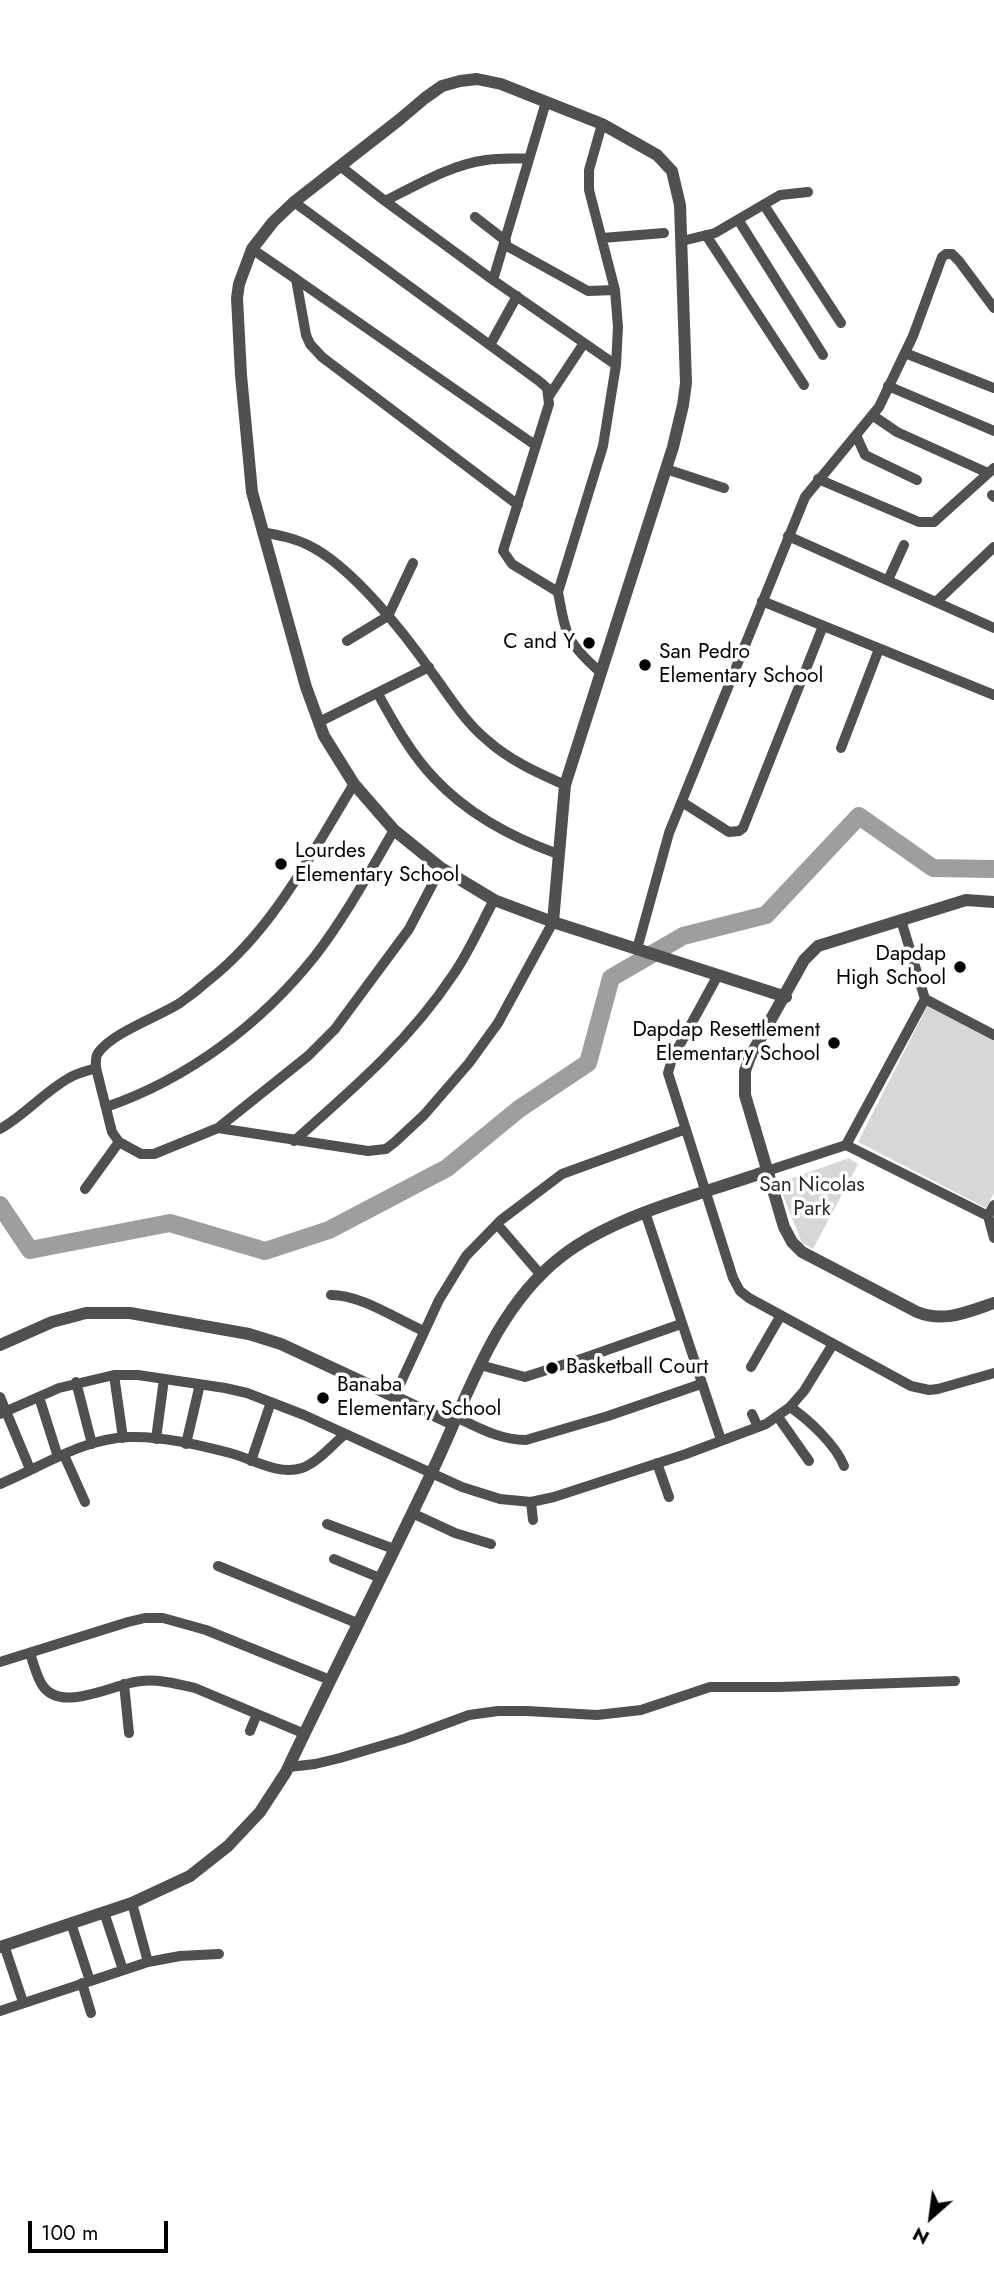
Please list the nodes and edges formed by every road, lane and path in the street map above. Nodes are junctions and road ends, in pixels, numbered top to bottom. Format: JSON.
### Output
{"nodes":[{"id":1,"x":546,"y":102,"type":"junction"},
{"id":2,"x":602,"y":124,"type":"junction"},
{"id":3,"x":529,"y":158,"type":"junction"},
{"id":4,"x":340,"y":166,"type":"junction"},
{"id":5,"x":808,"y":192,"type":"dead end"},
{"id":6,"x":385,"y":201,"type":"junction"},
{"id":7,"x":294,"y":202,"type":"junction"},
{"id":8,"x":764,"y":205,"type":"junction"},
{"id":9,"x":475,"y":217,"type":"dead end"},
{"id":10,"x":739,"y":221,"type":"junction"},
{"id":11,"x":664,"y":233,"type":"dead end"},
{"id":12,"x":706,"y":235,"type":"junction"},
{"id":13,"x":602,"y":238,"type":"junction"},
{"id":14,"x":682,"y":240,"type":"junction"},
{"id":15,"x":506,"y":243,"type":"junction"},
{"id":16,"x":253,"y":249,"type":"junction"},
{"id":17,"x":296,"y":279,"type":"junction"},
{"id":18,"x":493,"y":280,"type":"junction"},
{"id":19,"x":615,"y":290,"type":"junction"},
{"id":20,"x":517,"y":296,"type":"junction"},
{"id":21,"x":994,"y":309,"type":"edge"},
{"id":22,"x":841,"y":323,"type":"dead end"},
{"id":23,"x":584,"y":343,"type":"junction"},
{"id":24,"x":490,"y":345,"type":"junction"},
{"id":25,"x":905,"y":353,"type":"junction"},
{"id":26,"x":823,"y":355,"type":"dead end"},
{"id":27,"x":616,"y":365,"type":"junction"},
{"id":28,"x":804,"y":385,"type":"dead end"},
{"id":29,"x":888,"y":386,"type":"junction"},
{"id":30,"x":994,"y":388,"type":"edge"},
{"id":31,"x":549,"y":396,"type":"junction"},
{"id":32,"x":872,"y":415,"type":"junction"},
{"id":33,"x":994,"y":431,"type":"edge"},
{"id":34,"x":856,"y":435,"type":"junction"},
{"id":35,"x":536,"y":445,"type":"junction"},
{"id":36,"x":666,"y":469,"type":"junction"},
{"id":37,"x":991,"y":470,"type":"edge"},
{"id":38,"x":818,"y":479,"type":"junction"},
{"id":39,"x":917,"y":480,"type":"dead end"},
{"id":40,"x":724,"y":488,"type":"dead end"},
{"id":41,"x":518,"y":505,"type":"junction"},
{"id":42,"x":262,"y":532,"type":"junction"},
{"id":43,"x":788,"y":536,"type":"junction"},
{"id":44,"x":904,"y":545,"type":"dead end"},
{"id":45,"x":994,"y":547,"type":"edge"},
{"id":46,"x":413,"y":562,"type":"dead end"},
{"id":47,"x":888,"y":580,"type":"junction"},
{"id":48,"x":558,"y":592,"type":"junction"},
{"id":49,"x":762,"y":601,"type":"junction"},
{"id":50,"x":937,"y":601,"type":"junction"},
{"id":51,"x":388,"y":615,"type":"junction"},
{"id":52,"x":823,"y":626,"type":"junction"},
{"id":53,"x":994,"y":628,"type":"edge"},
{"id":54,"x":347,"y":641,"type":"dead end"},
{"id":55,"x":879,"y":649,"type":"junction"},
{"id":56,"x":429,"y":667,"type":"junction"},
{"id":57,"x":600,"y":672,"type":"junction"},
{"id":58,"x":985,"y":691,"type":"edge"},
{"id":59,"x":378,"y":694,"type":"junction"},
{"id":60,"x":319,"y":722,"type":"junction"},
{"id":61,"x":841,"y":748,"type":"dead end"},
{"id":62,"x":354,"y":784,"type":"junction"},
{"id":63,"x":565,"y":785,"type":"junction"},
{"id":64,"x":682,"y":802,"type":"junction"},
{"id":65,"x":394,"y":830,"type":"junction"},
{"id":66,"x":558,"y":854,"type":"junction"},
{"id":67,"x":441,"y":868,"type":"junction"},
{"id":68,"x":494,"y":900,"type":"junction"},
{"id":69,"x":994,"y":902,"type":"edge"},
{"id":70,"x":901,"y":920,"type":"junction"},
{"id":71,"x":553,"y":922,"type":"junction"},
{"id":72,"x":642,"y":950,"type":"junction"},
{"id":73,"x":718,"y":975,"type":"junction"},
{"id":74,"x":786,"y":997,"type":"junction"},
{"id":75,"x":925,"y":999,"type":"junction"},
{"id":76,"x":994,"y":1035,"type":"edge"},
{"id":77,"x":96,"y":1068,"type":"junction"},
{"id":78,"x":106,"y":1107,"type":"junction"},
{"id":79,"x":218,"y":1128,"type":"junction"},
{"id":80,"x":0,"y":1129,"type":"edge"},
{"id":81,"x":686,"y":1129,"type":"junction"},
{"id":82,"x":294,"y":1141,"type":"junction"},
{"id":83,"x":119,"y":1142,"type":"junction"},
{"id":84,"x":846,"y":1145,"type":"junction"},
{"id":85,"x":767,"y":1171,"type":"junction"},
{"id":86,"x":85,"y":1189,"type":"dead end"},
{"id":87,"x":706,"y":1193,"type":"junction"},
{"id":88,"x":994,"y":1205,"type":"edge"},
{"id":89,"x":645,"y":1212,"type":"junction"},
{"id":90,"x":988,"y":1216,"type":"junction"},
{"id":91,"x":497,"y":1224,"type":"junction"},
{"id":92,"x":994,"y":1238,"type":"edge"},
{"id":93,"x":540,"y":1274,"type":"junction"},
{"id":94,"x":331,"y":1295,"type":"dead end"},
{"id":95,"x":994,"y":1303,"type":"edge"},
{"id":96,"x":781,"y":1315,"type":"junction"},
{"id":97,"x":681,"y":1324,"type":"junction"},
{"id":98,"x":424,"y":1331,"type":"junction"},
{"id":99,"x":833,"y":1344,"type":"junction"},
{"id":100,"x":0,"y":1345,"type":"edge"},
{"id":101,"x":480,"y":1365,"type":"junction"},
{"id":102,"x":751,"y":1367,"type":"dead end"},
{"id":103,"x":994,"y":1373,"type":"edge"},
{"id":104,"x":114,"y":1374,"type":"junction"},
{"id":105,"x":164,"y":1379,"type":"junction"},
{"id":106,"x":76,"y":1382,"type":"junction"},
{"id":107,"x":200,"y":1384,"type":"junction"},
{"id":108,"x":701,"y":1384,"type":"junction"},
{"id":109,"x":395,"y":1395,"type":"junction"},
{"id":110,"x":0,"y":1397,"type":"edge"},
{"id":111,"x":39,"y":1397,"type":"junction"},
{"id":112,"x":271,"y":1402,"type":"junction"},
{"id":113,"x":790,"y":1407,"type":"junction"},
{"id":114,"x":3,"y":1413,"type":"edge"},
{"id":115,"x":752,"y":1414,"type":"dead end"},
{"id":116,"x":778,"y":1417,"type":"junction"},
{"id":117,"x":455,"y":1421,"type":"junction"},
{"id":118,"x":758,"y":1427,"type":"junction"},
{"id":119,"x":344,"y":1435,"type":"junction"},
{"id":120,"x":123,"y":1438,"type":"junction"},
{"id":121,"x":156,"y":1439,"type":"junction"},
{"id":122,"x":721,"y":1440,"type":"junction"},
{"id":123,"x":92,"y":1444,"type":"junction"},
{"id":124,"x":186,"y":1444,"type":"junction"},
{"id":125,"x":61,"y":1456,"type":"junction"},
{"id":126,"x":251,"y":1461,"type":"junction"},
{"id":127,"x":809,"y":1461,"type":"dead end"},
{"id":128,"x":657,"y":1463,"type":"junction"},
{"id":129,"x":844,"y":1466,"type":"dead end"},
{"id":130,"x":30,"y":1469,"type":"junction"},
{"id":131,"x":431,"y":1475,"type":"junction"},
{"id":132,"x":0,"y":1484,"type":"edge"},
{"id":133,"x":669,"y":1497,"type":"dead end"},
{"id":134,"x":85,"y":1502,"type":"dead end"},
{"id":135,"x":531,"y":1502,"type":"junction"},
{"id":136,"x":412,"y":1513,"type":"junction"},
{"id":137,"x":533,"y":1520,"type":"dead end"},
{"id":138,"x":327,"y":1524,"type":"dead end"},
{"id":139,"x":491,"y":1544,"type":"dead end"},
{"id":140,"x":394,"y":1549,"type":"junction"},
{"id":141,"x":334,"y":1559,"type":"dead end"},
{"id":142,"x":218,"y":1566,"type":"dead end"},
{"id":143,"x":380,"y":1578,"type":"junction"},
{"id":144,"x":357,"y":1623,"type":"junction"},
{"id":145,"x":30,"y":1653,"type":"junction"},
{"id":146,"x":0,"y":1662,"type":"edge"},
{"id":147,"x":330,"y":1681,"type":"junction"},
{"id":148,"x":955,"y":1681,"type":"dead end"},
{"id":149,"x":124,"y":1684,"type":"junction"},
{"id":150,"x":257,"y":1714,"type":"junction"},
{"id":151,"x":250,"y":1731,"type":"dead end"},
{"id":152,"x":129,"y":1733,"type":"dead end"},
{"id":153,"x":305,"y":1734,"type":"junction"},
{"id":154,"x":289,"y":1766,"type":"junction"},
{"id":155,"x":132,"y":1903,"type":"junction"},
{"id":156,"x":104,"y":1912,"type":"junction"},
{"id":157,"x":71,"y":1923,"type":"junction"},
{"id":158,"x":2,"y":1946,"type":"edge"},
{"id":159,"x":219,"y":1954,"type":"dead end"},
{"id":160,"x":148,"y":1962,"type":"junction"},
{"id":161,"x":123,"y":1970,"type":"junction"},
{"id":162,"x":86,"y":1982,"type":"junction"},
{"id":163,"x":23,"y":2002,"type":"junction"},
{"id":164,"x":0,"y":2011,"type":"edge"},
{"id":165,"x":91,"y":2013,"type":"dead end"}],
"edges":[{"from":1,"to":2,"type":"street"},
{"from":1,"to":3,"type":"street"},
{"from":1,"to":4,"type":"street"},
{"from":2,"to":13,"type":"street"},
{"from":2,"to":14,"type":"street"},
{"from":3,"to":6,"type":"street"},
{"from":3,"to":15,"type":"street"},
{"from":4,"to":6,"type":"street"},
{"from":4,"to":7,"type":"street"},
{"from":5,"to":8,"type":"street"},
{"from":6,"to":18,"type":"street"},
{"from":7,"to":16,"type":"street"},
{"from":7,"to":24,"type":"street"},
{"from":8,"to":10,"type":"street"},
{"from":8,"to":22,"type":"street"},
{"from":9,"to":15,"type":"street"},
{"from":10,"to":12,"type":"street"},
{"from":10,"to":26,"type":"street"},
{"from":11,"to":13,"type":"street"},
{"from":12,"to":14,"type":"street"},
{"from":12,"to":28,"type":"street"},
{"from":13,"to":19,"type":"street"},
{"from":14,"to":36,"type":"street"},
{"from":15,"to":18,"type":"street"},
{"from":15,"to":19,"type":"street"},
{"from":16,"to":17,"type":"street"},
{"from":16,"to":42,"type":"street"},
{"from":17,"to":35,"type":"street"},
{"from":17,"to":41,"type":"street"},
{"from":18,"to":20,"type":"street"},
{"from":19,"to":27,"type":"street"},
{"from":20,"to":23,"type":"street"},
{"from":20,"to":24,"type":"street"},
{"from":21,"to":25,"type":"street"},
{"from":23,"to":27,"type":"street"},
{"from":23,"to":31,"type":"street"},
{"from":24,"to":31,"type":"street"},
{"from":25,"to":29,"type":"street"},
{"from":25,"to":30,"type":"street"},
{"from":27,"to":48,"type":"street"},
{"from":29,"to":32,"type":"street"},
{"from":29,"to":33,"type":"street"},
{"from":31,"to":35,"type":"street"},
{"from":32,"to":34,"type":"street"},
{"from":32,"to":37,"type":"street"},
{"from":34,"to":38,"type":"street"},
{"from":34,"to":39,"type":"street"},
{"from":35,"to":41,"type":"street"},
{"from":36,"to":40,"type":"street"},
{"from":36,"to":57,"type":"street"},
{"from":37,"to":38,"type":"street"},
{"from":38,"to":43,"type":"street"},
{"from":41,"to":48,"type":"street"},
{"from":42,"to":51,"type":"street"},
{"from":42,"to":60,"type":"street"},
{"from":43,"to":47,"type":"street"},
{"from":43,"to":49,"type":"street"},
{"from":44,"to":47,"type":"street"},
{"from":45,"to":50,"type":"street"},
{"from":46,"to":51,"type":"street"},
{"from":47,"to":50,"type":"street"},
{"from":48,"to":57,"type":"street"},
{"from":49,"to":52,"type":"street"},
{"from":49,"to":64,"type":"street"},
{"from":50,"to":53,"type":"street"},
{"from":51,"to":54,"type":"street"},
{"from":51,"to":56,"type":"street"},
{"from":52,"to":55,"type":"street"},
{"from":52,"to":64,"type":"street"},
{"from":55,"to":58,"type":"street"},
{"from":55,"to":61,"type":"street"},
{"from":56,"to":59,"type":"street"},
{"from":56,"to":63,"type":"street"},
{"from":57,"to":63,"type":"street"},
{"from":59,"to":60,"type":"street"},
{"from":59,"to":66,"type":"street"},
{"from":60,"to":62,"type":"street"},
{"from":62,"to":65,"type":"street"},
{"from":62,"to":77,"type":"street"},
{"from":63,"to":66,"type":"street"},
{"from":64,"to":72,"type":"street"},
{"from":65,"to":67,"type":"street"},
{"from":65,"to":78,"type":"street"},
{"from":66,"to":71,"type":"street"},
{"from":67,"to":68,"type":"street"},
{"from":67,"to":79,"type":"street"},
{"from":68,"to":71,"type":"street"},
{"from":68,"to":82,"type":"street"},
{"from":69,"to":70,"type":"street"},
{"from":70,"to":74,"type":"street"},
{"from":70,"to":75,"type":"street"},
{"from":71,"to":72,"type":"street"},
{"from":71,"to":82,"type":"street"},
{"from":72,"to":73,"type":"street"},
{"from":73,"to":74,"type":"street"},
{"from":73,"to":81,"type":"street"},
{"from":74,"to":85,"type":"street"},
{"from":75,"to":76,"type":"street"},
{"from":75,"to":84,"type":"street"},
{"from":77,"to":78,"type":"street"},
{"from":77,"to":80,"type":"street"},
{"from":78,"to":83,"type":"street"},
{"from":79,"to":82,"type":"street"},
{"from":79,"to":83,"type":"street"},
{"from":81,"to":87,"type":"street"},
{"from":81,"to":91,"type":"street"},
{"from":83,"to":86,"type":"street"},
{"from":84,"to":85,"type":"street"},
{"from":84,"to":90,"type":"street"},
{"from":85,"to":87,"type":"street"},
{"from":85,"to":95,"type":"street"},
{"from":87,"to":89,"type":"street"},
{"from":87,"to":96,"type":"street"},
{"from":88,"to":90,"type":"street"},
{"from":89,"to":93,"type":"street"},
{"from":89,"to":97,"type":"street"},
{"from":90,"to":92,"type":"street"},
{"from":91,"to":93,"type":"street"},
{"from":91,"to":98,"type":"street"},
{"from":93,"to":101,"type":"street"},
{"from":94,"to":98,"type":"street"},
{"from":96,"to":99,"type":"street"},
{"from":96,"to":102,"type":"street"},
{"from":97,"to":101,"type":"street"},
{"from":97,"to":108,"type":"street"},
{"from":98,"to":109,"type":"street"},
{"from":99,"to":103,"type":"street"},
{"from":99,"to":113,"type":"street"},
{"from":100,"to":109,"type":"street"},
{"from":101,"to":117,"type":"street"},
{"from":104,"to":105,"type":"street"},
{"from":104,"to":106,"type":"street"},
{"from":104,"to":120,"type":"street"},
{"from":105,"to":107,"type":"street"},
{"from":105,"to":121,"type":"street"},
{"from":106,"to":111,"type":"street"},
{"from":106,"to":123,"type":"street"},
{"from":107,"to":112,"type":"street"},
{"from":107,"to":124,"type":"street"},
{"from":108,"to":117,"type":"street"},
{"from":108,"to":122,"type":"street"},
{"from":109,"to":117,"type":"street"},
{"from":110,"to":114,"type":"street"},
{"from":111,"to":114,"type":"street"},
{"from":111,"to":125,"type":"street"},
{"from":112,"to":119,"type":"street"},
{"from":112,"to":126,"type":"street"},
{"from":113,"to":116,"type":"street"},
{"from":113,"to":129,"type":"street"},
{"from":114,"to":130,"type":"street"},
{"from":115,"to":118,"type":"street"},
{"from":116,"to":118,"type":"street"},
{"from":116,"to":127,"type":"street"},
{"from":117,"to":131,"type":"street"},
{"from":118,"to":122,"type":"street"},
{"from":119,"to":126,"type":"street"},
{"from":119,"to":131,"type":"street"},
{"from":120,"to":121,"type":"street"},
{"from":120,"to":123,"type":"street"},
{"from":121,"to":124,"type":"street"},
{"from":122,"to":128,"type":"street"},
{"from":123,"to":125,"type":"street"},
{"from":124,"to":126,"type":"street"},
{"from":125,"to":130,"type":"street"},
{"from":125,"to":134,"type":"street"},
{"from":128,"to":133,"type":"street"},
{"from":128,"to":135,"type":"street"},
{"from":130,"to":132,"type":"street"},
{"from":131,"to":135,"type":"street"},
{"from":131,"to":136,"type":"street"},
{"from":135,"to":137,"type":"street"},
{"from":136,"to":139,"type":"street"},
{"from":136,"to":140,"type":"street"},
{"from":138,"to":140,"type":"street"},
{"from":140,"to":143,"type":"street"},
{"from":141,"to":143,"type":"street"},
{"from":142,"to":144,"type":"street"},
{"from":143,"to":144,"type":"street"},
{"from":144,"to":147,"type":"street"},
{"from":145,"to":146,"type":"street"},
{"from":145,"to":147,"type":"street"},
{"from":145,"to":149,"type":"street"},
{"from":147,"to":153,"type":"street"},
{"from":148,"to":154,"type":"street"},
{"from":149,"to":150,"type":"street"},
{"from":149,"to":152,"type":"street"},
{"from":150,"to":151,"type":"street"},
{"from":150,"to":153,"type":"street"},
{"from":153,"to":154,"type":"street"},
{"from":154,"to":155,"type":"street"},
{"from":155,"to":156,"type":"street"},
{"from":155,"to":160,"type":"street"},
{"from":156,"to":157,"type":"street"},
{"from":156,"to":161,"type":"street"},
{"from":157,"to":158,"type":"street"},
{"from":157,"to":162,"type":"street"},
{"from":158,"to":163,"type":"street"},
{"from":159,"to":160,"type":"street"},
{"from":160,"to":161,"type":"street"},
{"from":161,"to":162,"type":"street"},
{"from":162,"to":163,"type":"street"},
{"from":162,"to":165,"type":"street"},
{"from":163,"to":164,"type":"street"}]}
